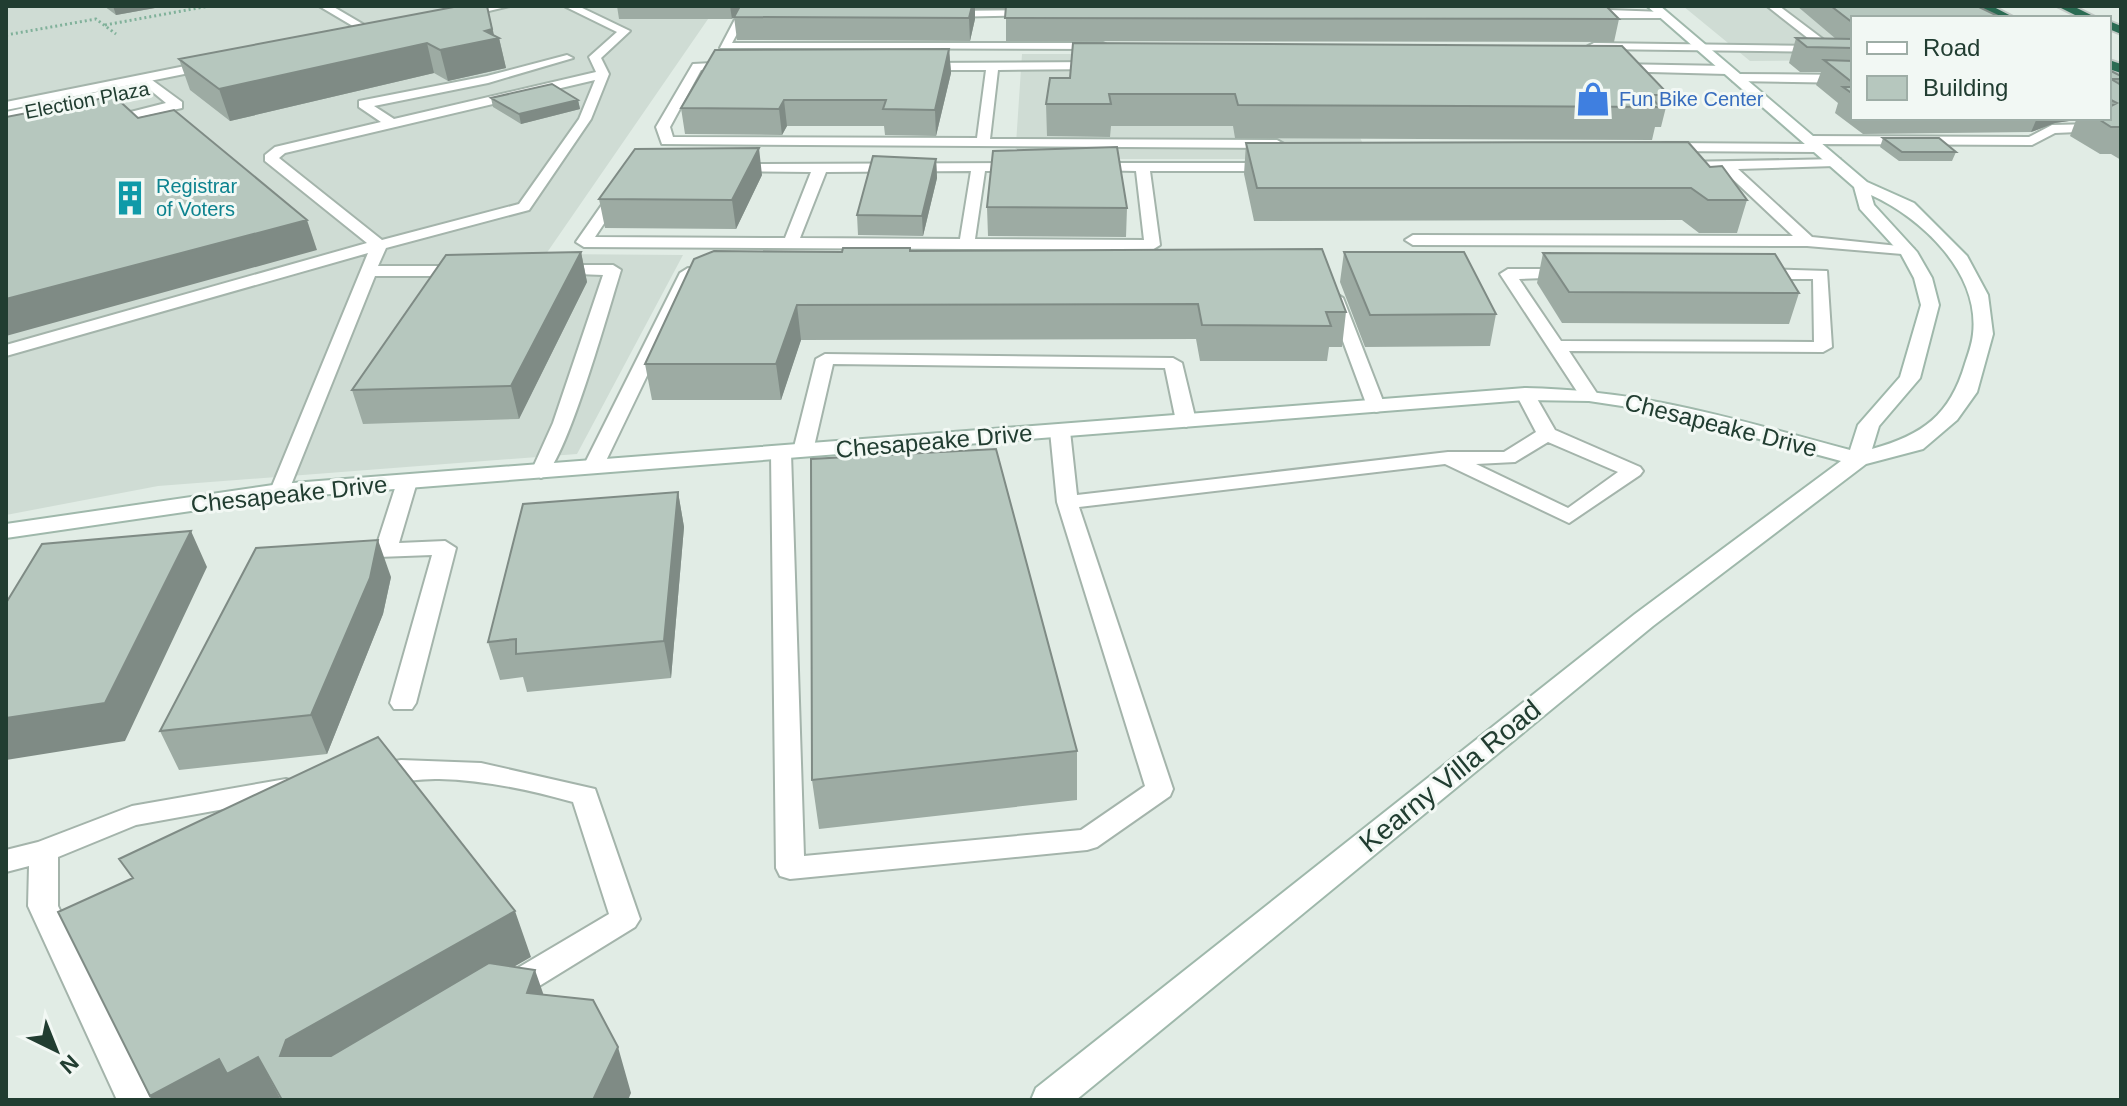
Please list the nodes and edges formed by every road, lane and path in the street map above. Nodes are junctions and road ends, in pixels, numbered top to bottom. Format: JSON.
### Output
{"nodes":[{"id":1,"x":209,"y":6,"type":"edge"},
{"id":2,"x":324,"y":6,"type":"edge"},
{"id":3,"x":505,"y":6,"type":"edge"},
{"id":4,"x":569,"y":6,"type":"edge"},
{"id":5,"x":1772,"y":6,"type":"edge"},
{"id":6,"x":1983,"y":6,"type":"edge"},
{"id":7,"x":2063,"y":6,"type":"edge"},
{"id":8,"x":1659,"y":10,"type":"edge"},
{"id":9,"x":744,"y":11,"type":"edge"},
{"id":10,"x":88,"y":12,"type":"dead end"},
{"id":11,"x":1054,"y":13,"type":"edge"},
{"id":12,"x":929,"y":14,"type":"edge"},
{"id":13,"x":1571,"y":15,"type":"edge"},
{"id":14,"x":757,"y":16,"type":"edge"},
{"id":15,"x":2005,"y":16,"type":"edge"},
{"id":16,"x":2086,"y":16,"type":"edge"},
{"id":17,"x":447,"y":18,"type":"edge"},
{"id":18,"x":96,"y":19,"type":"junction"},
{"id":19,"x":104,"y":25,"type":"junction"},
{"id":20,"x":387,"y":30,"type":"edge"},
{"id":21,"x":372,"y":33,"type":"junction"},
{"id":22,"x":116,"y":34,"type":"dead end"},
{"id":23,"x":6,"y":35,"type":"edge"},
{"id":24,"x":357,"y":36,"type":"edge"},
{"id":25,"x":1121,"y":46,"type":"edge"},
{"id":26,"x":1581,"y":46,"type":"edge"},
{"id":27,"x":1702,"y":48,"type":"junction"},
{"id":28,"x":567,"y":58,"type":"dead end"},
{"id":29,"x":225,"y":62,"type":"edge"},
{"id":30,"x":1120,"y":65,"type":"edge"},
{"id":31,"x":743,"y":66,"type":"edge"},
{"id":32,"x":914,"y":66,"type":"edge"},
{"id":33,"x":992,"y":66,"type":"junction"},
{"id":34,"x":1595,"y":68,"type":"edge"},
{"id":35,"x":603,"y":74,"type":"junction"},
{"id":36,"x":1732,"y":74,"type":"junction"},
{"id":37,"x":1851,"y":79,"type":"edge"},
{"id":38,"x":6,"y":106,"type":"edge"},
{"id":39,"x":6,"y":116,"type":"edge"},
{"id":40,"x":86,"y":124,"type":"edge"},
{"id":41,"x":392,"y":124,"type":"junction"},
{"id":42,"x":2096,"y":128,"type":"dead end"},
{"id":43,"x":983,"y":143,"type":"junction"},
{"id":44,"x":1813,"y":144,"type":"junction"},
{"id":45,"x":1298,"y":145,"type":"edge"},
{"id":46,"x":1655,"y":147,"type":"edge"},
{"id":47,"x":1835,"y":162,"type":"junction"},
{"id":48,"x":1663,"y":166,"type":"edge"},
{"id":49,"x":1727,"y":166,"type":"junction"},
{"id":50,"x":979,"y":167,"type":"junction"},
{"id":51,"x":1038,"y":167,"type":"edge"},
{"id":52,"x":1083,"y":167,"type":"edge"},
{"id":53,"x":1142,"y":167,"type":"junction"},
{"id":54,"x":1284,"y":167,"type":"edge"},
{"id":55,"x":712,"y":168,"type":"edge"},
{"id":56,"x":820,"y":168,"type":"junction"},
{"id":57,"x":627,"y":180,"type":"edge"},
{"id":58,"x":1861,"y":185,"type":"junction"},
{"id":59,"x":1413,"y":240,"type":"dead end"},
{"id":60,"x":1807,"y":241,"type":"junction"},
{"id":61,"x":791,"y":243,"type":"junction"},
{"id":62,"x":967,"y":244,"type":"junction"},
{"id":63,"x":379,"y":245,"type":"junction"},
{"id":64,"x":1908,"y":252,"type":"junction"},
{"id":65,"x":475,"y":270,"type":"edge"},
{"id":66,"x":536,"y":270,"type":"edge"},
{"id":67,"x":368,"y":271,"type":"junction"},
{"id":68,"x":720,"y":273,"type":"edge"},
{"id":69,"x":1326,"y":274,"type":"edge"},
{"id":70,"x":1586,"y":274,"type":"edge"},
{"id":71,"x":1743,"y":274,"type":"edge"},
{"id":72,"x":1556,"y":346,"type":"junction"},
{"id":73,"x":6,"y":351,"type":"edge"},
{"id":74,"x":1525,"y":394,"type":"junction"},
{"id":75,"x":1589,"y":395,"type":"junction"},
{"id":76,"x":1376,"y":406,"type":"junction"},
{"id":77,"x":1186,"y":421,"type":"junction"},
{"id":78,"x":1060,"y":431,"type":"junction"},
{"id":79,"x":1547,"y":434,"type":"junction"},
{"id":80,"x":792,"y":452,"type":"junction"},
{"id":81,"x":1448,"y":458,"type":"junction"},
{"id":82,"x":1858,"y":459,"type":"junction"},
{"id":83,"x":593,"y":467,"type":"junction"},
{"id":84,"x":541,"y":472,"type":"junction"},
{"id":85,"x":407,"y":482,"type":"junction"},
{"id":86,"x":280,"y":491,"type":"junction"},
{"id":87,"x":1067,"y":502,"type":"junction"},
{"id":88,"x":6,"y":531,"type":"edge"},
{"id":89,"x":386,"y":549,"type":"junction"},
{"id":90,"x":325,"y":552,"type":"edge"},
{"id":91,"x":403,"y":703,"type":"dead end"},
{"id":92,"x":347,"y":778,"type":"edge"},
{"id":93,"x":316,"y":784,"type":"edge"},
{"id":94,"x":44,"y":851,"type":"junction"},
{"id":95,"x":6,"y":861,"type":"edge"},
{"id":96,"x":488,"y":1001,"type":"edge"},
{"id":97,"x":134,"y":1100,"type":"edge"},
{"id":98,"x":1049,"y":1100,"type":"edge"}],
"edges":[{"from":1,"to":19,"type":"path"},
{"from":2,"to":21,"type":"lane"},
{"from":3,"to":17,"type":"lane"},
{"from":4,"to":35,"type":"lane"},
{"from":5,"to":27,"type":"lane"},
{"from":6,"to":15,"type":"highway"},
{"from":7,"to":16,"type":"highway"},
{"from":8,"to":13,"type":"lane"},
{"from":8,"to":27,"type":"main road","name":"Kearny Villa Road"},
{"from":9,"to":14,"type":"lane"},
{"from":9,"to":25,"type":"lane"},
{"from":10,"to":18,"type":"path"},
{"from":11,"to":12,"type":"lane"},
{"from":18,"to":19,"type":"path"},
{"from":18,"to":23,"type":"path"},
{"from":19,"to":22,"type":"path"},
{"from":20,"to":21,"type":"lane"},
{"from":21,"to":24,"type":"lane"},
{"from":26,"to":27,"type":"lane"},
{"from":27,"to":36,"type":"main road","name":"Kearny Villa Road"},
{"from":28,"to":41,"type":"lane"},
{"from":29,"to":38,"type":"lane"},
{"from":30,"to":33,"type":"lane"},
{"from":31,"to":43,"type":"lane"},
{"from":32,"to":33,"type":"lane"},
{"from":33,"to":43,"type":"lane"},
{"from":34,"to":36,"type":"lane"},
{"from":35,"to":41,"type":"lane"},
{"from":35,"to":63,"type":"lane"},
{"from":36,"to":37,"type":"lane"},
{"from":36,"to":44,"type":"main road","name":"Kearny Villa Road"},
{"from":39,"to":40,"type":"main road","name":"Election Plaza"},
{"from":41,"to":63,"type":"lane"},
{"from":42,"to":44,"type":"lane"},
{"from":43,"to":45,"type":"lane"},
{"from":44,"to":46,"type":"lane"},
{"from":44,"to":47,"type":"main road","name":"Kearny Villa Road"},
{"from":47,"to":49,"type":"lane"},
{"from":47,"to":58,"type":"main road","name":"Kearny Villa Road"},
{"from":48,"to":49,"type":"lane"},
{"from":49,"to":60,"type":"lane"},
{"from":50,"to":51,"type":"lane"},
{"from":50,"to":56,"type":"lane"},
{"from":50,"to":62,"type":"lane"},
{"from":52,"to":53,"type":"lane"},
{"from":53,"to":54,"type":"lane"},
{"from":53,"to":62,"type":"lane"},
{"from":55,"to":56,"type":"lane"},
{"from":56,"to":61,"type":"lane"},
{"from":57,"to":61,"type":"lane"},
{"from":58,"to":64,"type":"main road","name":"Kearny Villa Road"},
{"from":58,"to":82,"type":"main road","name":"Kearny Villa Road"},
{"from":59,"to":60,"type":"lane"},
{"from":60,"to":64,"type":"lane"},
{"from":61,"to":62,"type":"lane"},
{"from":63,"to":67,"type":"lane"},
{"from":63,"to":73,"type":"lane"},
{"from":64,"to":82,"type":"main road","name":"Kearny Villa Road"},
{"from":65,"to":67,"type":"lane"},
{"from":66,"to":84,"type":"lane"},
{"from":67,"to":86,"type":"lane"},
{"from":68,"to":83,"type":"lane"},
{"from":69,"to":76,"type":"lane"},
{"from":70,"to":72,"type":"lane"},
{"from":71,"to":72,"type":"lane"},
{"from":72,"to":75,"type":"lane"},
{"from":74,"to":75,"type":"main road","name":"Chesapeake Drive"},
{"from":74,"to":76,"type":"main road","name":"Chesapeake Drive"},
{"from":74,"to":79,"type":"lane"},
{"from":75,"to":82,"type":"main road","name":"Chesapeake Drive"},
{"from":76,"to":77,"type":"main road","name":"Chesapeake Drive"},
{"from":77,"to":78,"type":"main road","name":"Chesapeake Drive"},
{"from":77,"to":80,"type":"lane"},
{"from":78,"to":80,"type":"main road","name":"Chesapeake Drive"},
{"from":78,"to":87,"type":"lane"},
{"from":79,"to":81,"type":"lane"},
{"from":79,"to":81,"type":"lane"},
{"from":80,"to":83,"type":"main road","name":"Chesapeake Drive"},
{"from":80,"to":87,"type":"lane"},
{"from":81,"to":87,"type":"lane"},
{"from":82,"to":98,"type":"main road","name":"Kearny Villa Road"},
{"from":83,"to":84,"type":"main road","name":"Chesapeake Drive"},
{"from":84,"to":85,"type":"main road","name":"Chesapeake Drive"},
{"from":85,"to":86,"type":"main road","name":"Chesapeake Drive"},
{"from":85,"to":89,"type":"lane"},
{"from":86,"to":88,"type":"main road","name":"Chesapeake Drive"},
{"from":89,"to":90,"type":"lane"},
{"from":89,"to":91,"type":"lane"},
{"from":92,"to":96,"type":"lane"},
{"from":93,"to":94,"type":"lane"},
{"from":94,"to":95,"type":"lane"},
{"from":94,"to":97,"type":"lane"}]}
